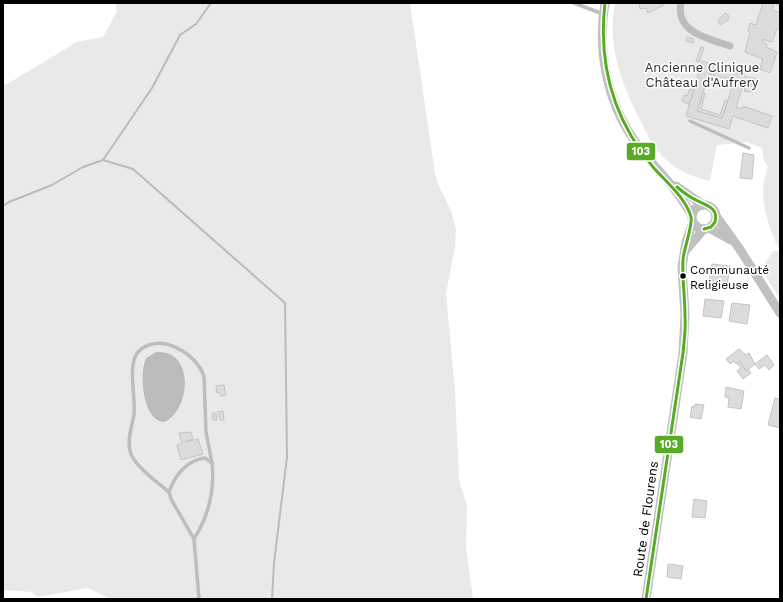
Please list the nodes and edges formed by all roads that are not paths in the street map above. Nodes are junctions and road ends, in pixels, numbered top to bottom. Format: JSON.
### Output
{"nodes":[{"id":1,"x":574,"y":3,"type":"edge"},
{"id":2,"x":584,"y":3,"type":"edge"},
{"id":3,"x":605,"y":3,"type":"edge"},
{"id":4,"x":681,"y":3,"type":"edge"},
{"id":5,"x":584,"y":8,"type":"junction"},
{"id":6,"x":603,"y":14,"type":"junction"},
{"id":7,"x":730,"y":46,"type":"dead end"},
{"id":8,"x":690,"y":121,"type":"dead end"},
{"id":9,"x":749,"y":148,"type":"dead end"},
{"id":10,"x":668,"y":181,"type":"junction"},
{"id":11,"x":703,"y":205,"type":"junction"},
{"id":12,"x":716,"y":216,"type":"junction"},
{"id":13,"x":692,"y":218,"type":"junction"},
{"id":14,"x":706,"y":228,"type":"junction"},
{"id":15,"x":739,"y":248,"type":"junction"},
{"id":16,"x":685,"y":251,"type":"junction"},
{"id":17,"x":780,"y":313,"type":"edge"},
{"id":18,"x":212,"y":463,"type":"junction"},
{"id":19,"x":169,"y":492,"type":"junction"},
{"id":20,"x":194,"y":539,"type":"junction"},
{"id":21,"x":199,"y":599,"type":"edge"},
{"id":22,"x":646,"y":599,"type":"edge"}],
"edges":[{"from":1,"to":5,"type":"lane"},
{"from":2,"to":5,"type":"lane"},
{"from":3,"to":6,"type":"street"},
{"from":4,"to":7,"type":"street"},
{"from":5,"to":6,"type":"lane"},
{"from":6,"to":10,"type":"street"},
{"from":8,"to":9,"type":"lane"},
{"from":10,"to":11,"type":"street"},
{"from":10,"to":13,"type":"street"},
{"from":11,"to":12,"type":"street"},
{"from":11,"to":13,"type":"street"},
{"from":12,"to":14,"type":"street"},
{"from":12,"to":15,"type":"street"},
{"from":13,"to":14,"type":"street"},
{"from":13,"to":16,"type":"street","name":"Route de Flourens"},
{"from":14,"to":15,"type":"street"},
{"from":14,"to":16,"type":"street"},
{"from":15,"to":17,"type":"street"},
{"from":16,"to":22,"type":"street","name":"Route de Flourens"},
{"from":18,"to":19,"type":"lane"},
{"from":18,"to":19,"type":"lane"},
{"from":18,"to":20,"type":"lane"},
{"from":19,"to":20,"type":"lane"},
{"from":20,"to":21,"type":"lane"}]}
